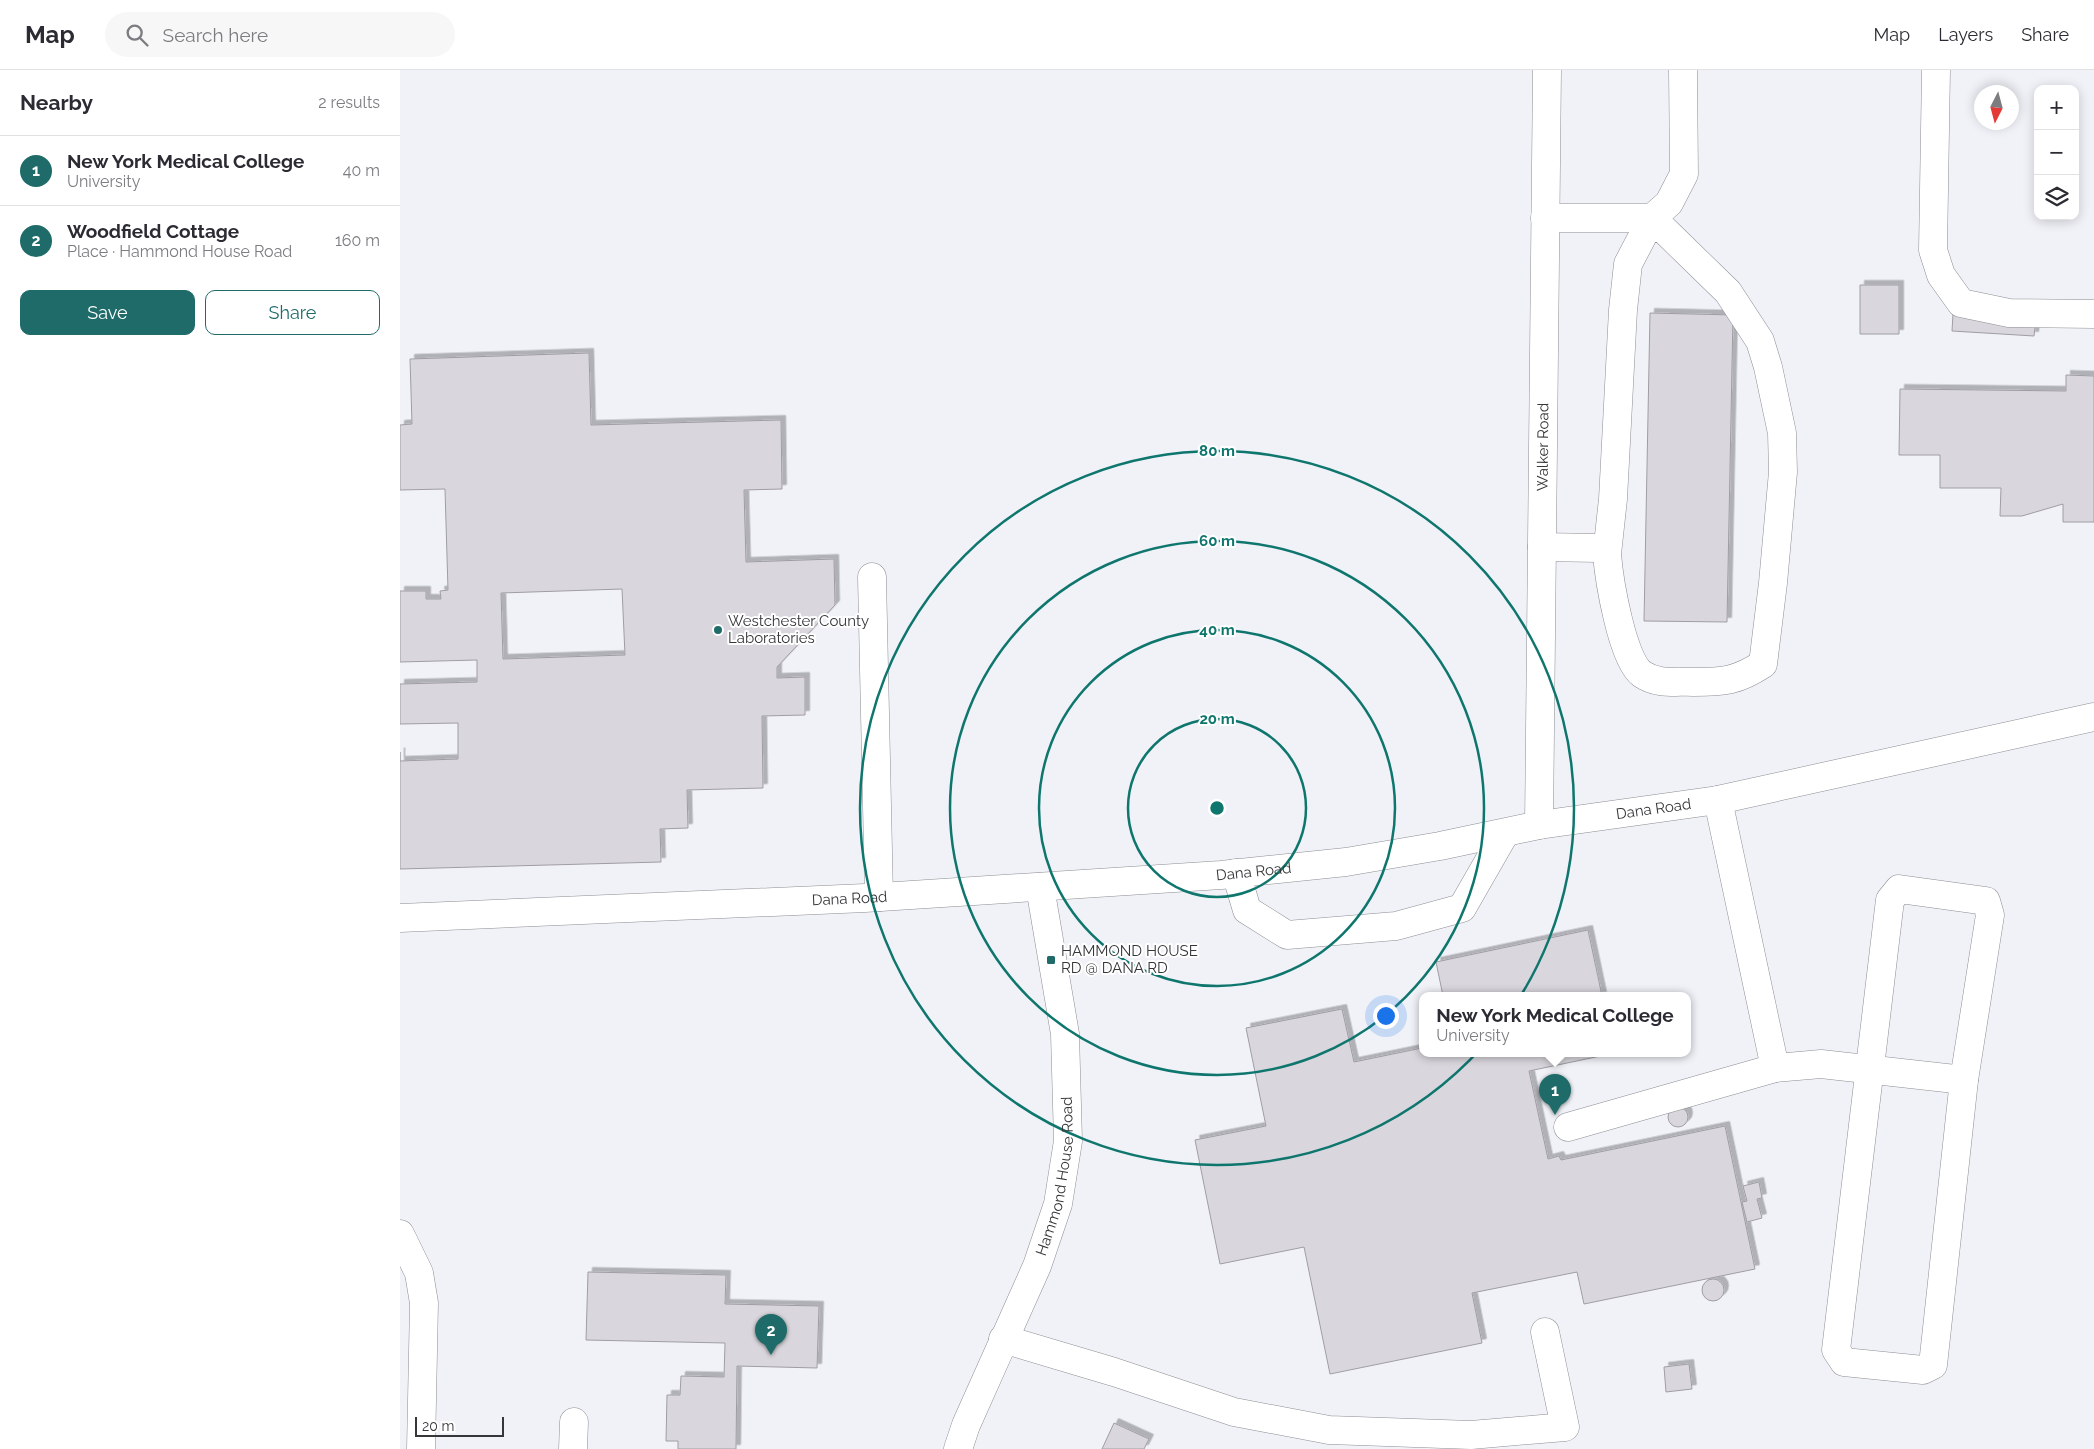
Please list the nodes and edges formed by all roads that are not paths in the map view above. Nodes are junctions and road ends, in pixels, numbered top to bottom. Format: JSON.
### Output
{"nodes":[{"id":1,"x":1547,"y":70,"type":"edge"},
{"id":2,"x":1683,"y":70,"type":"edge"},
{"id":3,"x":1936,"y":70,"type":"edge"},
{"id":4,"x":1546,"y":218,"type":"junction"},
{"id":5,"x":1652,"y":218,"type":"junction"},
{"id":6,"x":2094,"y":314,"type":"edge"},
{"id":7,"x":1542,"y":547,"type":"junction"},
{"id":8,"x":1607,"y":554,"type":"junction"},
{"id":9,"x":872,"y":577,"type":"dead end"},
{"id":10,"x":2094,"y":717,"type":"edge"},
{"id":11,"x":1718,"y":800,"type":"junction"},
{"id":12,"x":1539,"y":825,"type":"junction"},
{"id":13,"x":1505,"y":832,"type":"junction"},
{"id":14,"x":1236,"y":873,"type":"junction"},
{"id":15,"x":1040,"y":887,"type":"junction"},
{"id":16,"x":879,"y":897,"type":"junction"},
{"id":17,"x":400,"y":918,"type":"edge"},
{"id":18,"x":1775,"y":1068,"type":"junction"},
{"id":19,"x":1869,"y":1069,"type":"junction"},
{"id":20,"x":1964,"y":1080,"type":"junction"},
{"id":21,"x":1568,"y":1127,"type":"dead end"},
{"id":22,"x":400,"y":1234,"type":"edge"},
{"id":23,"x":1545,"y":1332,"type":"dead end"},
{"id":24,"x":1004,"y":1339,"type":"junction"},
{"id":25,"x":574,"y":1422,"type":"dead end"},
{"id":26,"x":400,"y":1448,"type":"edge"},
{"id":27,"x":416,"y":1449,"type":"edge"},
{"id":28,"x":421,"y":1449,"type":"edge"},
{"id":29,"x":573,"y":1449,"type":"edge"},
{"id":30,"x":958,"y":1449,"type":"edge"}],
"edges":[{"from":1,"to":4,"type":"street","name":"Walker Road"},
{"from":2,"to":5,"type":"street"},
{"from":3,"to":6,"type":"street"},
{"from":4,"to":5,"type":"street"},
{"from":4,"to":7,"type":"street","name":"Walker Road"},
{"from":5,"to":8,"type":"street"},
{"from":5,"to":8,"type":"street"},
{"from":7,"to":8,"type":"street"},
{"from":7,"to":12,"type":"street","name":"Walker Road"},
{"from":9,"to":16,"type":"street"},
{"from":10,"to":11,"type":"street","name":"Dana Road"},
{"from":11,"to":12,"type":"street","name":"Dana Road"},
{"from":11,"to":18,"type":"street"},
{"from":12,"to":13,"type":"street","name":"Dana Road"},
{"from":13,"to":14,"type":"street","name":"Dana Road"},
{"from":13,"to":14,"type":"street"},
{"from":14,"to":15,"type":"street","name":"Dana Road"},
{"from":15,"to":16,"type":"street","name":"Dana Road"},
{"from":15,"to":24,"type":"street","name":"Hammond House Road"},
{"from":16,"to":17,"type":"street","name":"Dana Road"},
{"from":18,"to":19,"type":"street"},
{"from":18,"to":21,"type":"street"},
{"from":19,"to":20,"type":"street"},
{"from":19,"to":20,"type":"street"},
{"from":19,"to":20,"type":"street"},
{"from":22,"to":28,"type":"street"},
{"from":23,"to":24,"type":"street"},
{"from":24,"to":30,"type":"street","name":"Hammond House Road"},
{"from":25,"to":29,"type":"street"},
{"from":26,"to":27,"type":"street"}]}
